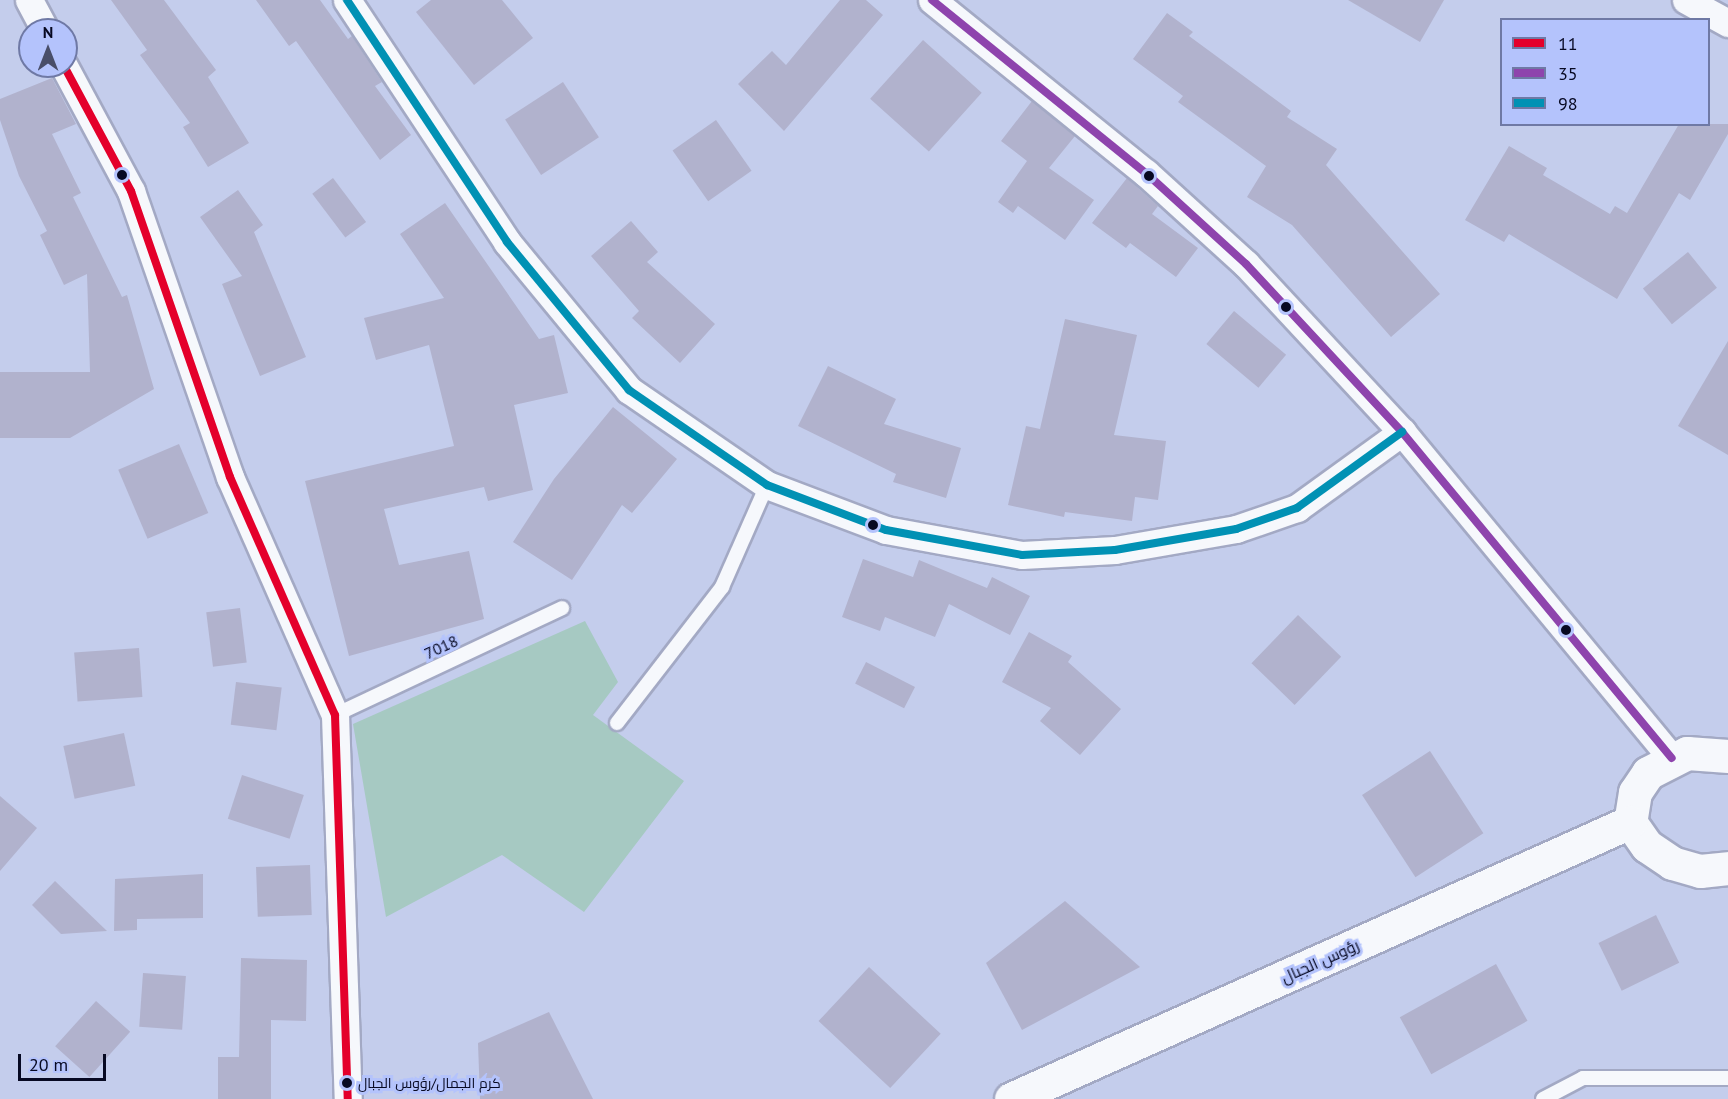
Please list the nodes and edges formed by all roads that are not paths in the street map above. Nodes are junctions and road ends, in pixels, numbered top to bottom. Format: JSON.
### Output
{"nodes":[{"id":1,"x":28,"y":0,"type":"edge"},
{"id":2,"x":347,"y":0,"type":"edge"},
{"id":3,"x":932,"y":0,"type":"edge"},
{"id":4,"x":1686,"y":0,"type":"edge"},
{"id":5,"x":38,"y":18,"type":"edge"},
{"id":6,"x":1728,"y":23,"type":"edge"},
{"id":7,"x":70,"y":78,"type":"edge"},
{"id":8,"x":1402,"y":432,"type":"junction"},
{"id":9,"x":767,"y":485,"type":"junction"},
{"id":10,"x":562,"y":608,"type":"dead end"},
{"id":11,"x":335,"y":715,"type":"junction"},
{"id":12,"x":617,"y":723,"type":"dead end"},
{"id":13,"x":1728,"y":756,"type":"edge"},
{"id":14,"x":1672,"y":758,"type":"junction"},
{"id":15,"x":1630,"y":822,"type":"junction"},
{"id":16,"x":1728,"y":868,"type":"edge"},
{"id":17,"x":1728,"y":1078,"type":"edge"},
{"id":18,"x":1030,"y":1095,"type":"edge"},
{"id":19,"x":348,"y":1099,"type":"edge"},
{"id":20,"x":1543,"y":1099,"type":"edge"}],
"edges":[{"from":1,"to":5,"type":"street"},
{"from":2,"to":9,"type":"street"},
{"from":3,"to":8,"type":"street"},
{"from":4,"to":6,"type":"street"},
{"from":7,"to":11,"type":"street"},
{"from":8,"to":9,"type":"street"},
{"from":8,"to":14,"type":"street"},
{"from":9,"to":12,"type":"lane"},
{"from":10,"to":11,"type":"lane","name":"7018"},
{"from":11,"to":19,"type":"street"},
{"from":13,"to":14,"type":"street"},
{"from":14,"to":15,"type":"street"},
{"from":15,"to":16,"type":"street"},
{"from":15,"to":18,"type":"street","name":"رؤوس الجبال"},
{"from":17,"to":20,"type":"lane"}]}
